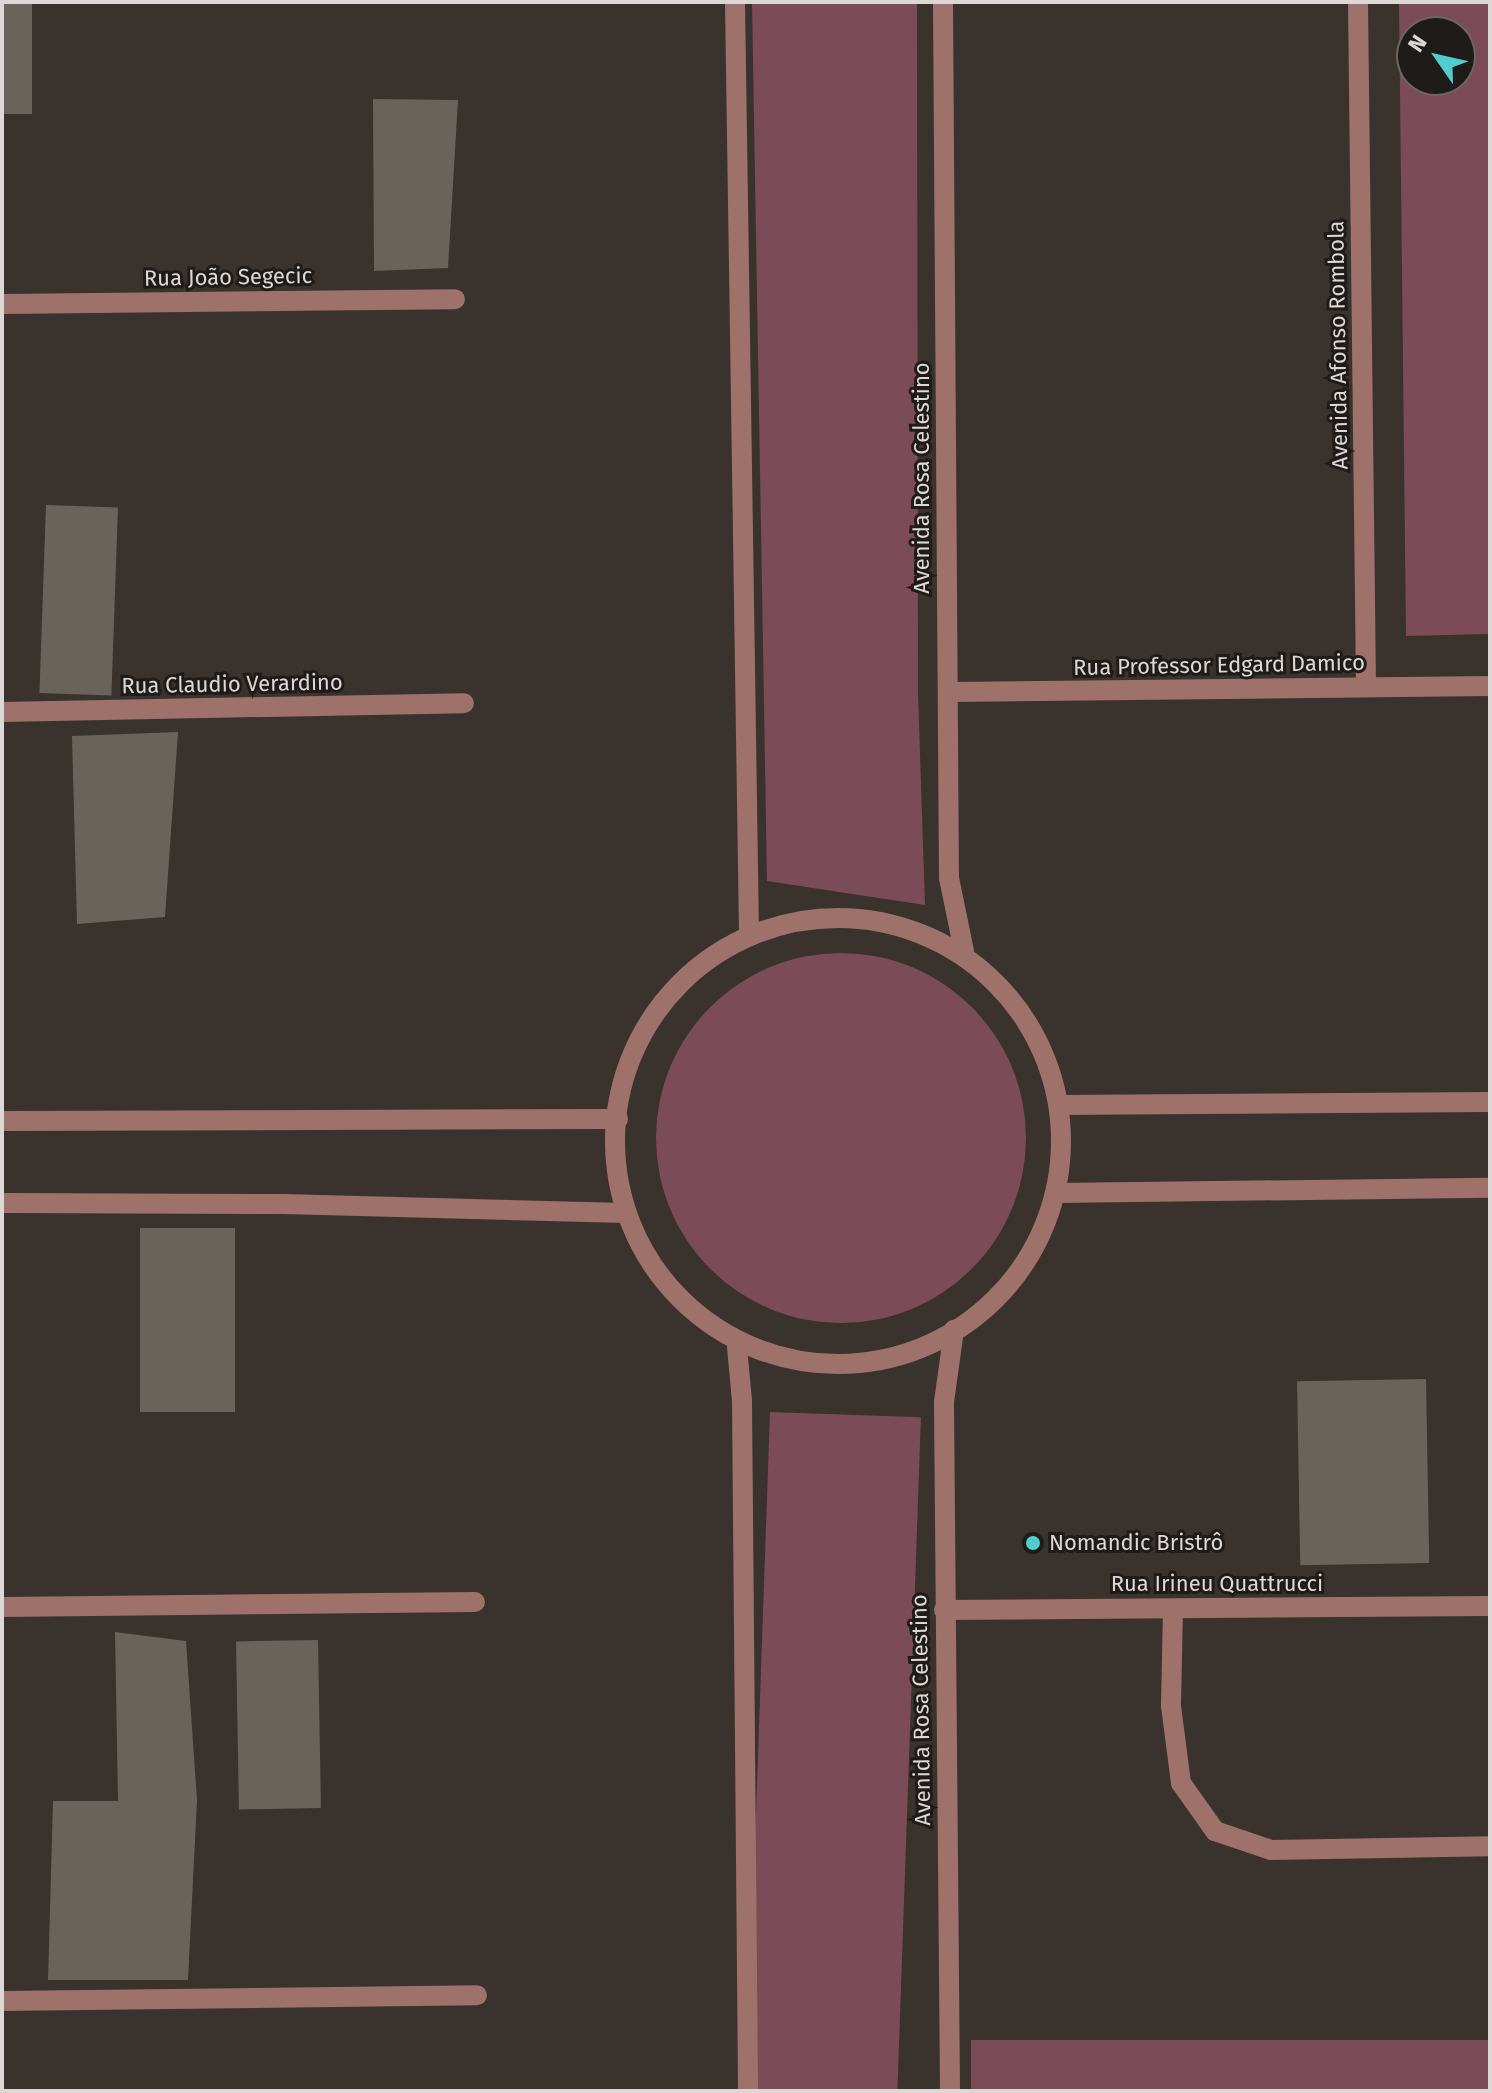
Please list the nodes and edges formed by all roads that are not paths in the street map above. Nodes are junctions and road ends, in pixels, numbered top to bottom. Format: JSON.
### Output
{"nodes":[{"id":1,"x":735,"y":2,"type":"edge"},
{"id":2,"x":943,"y":2,"type":"edge"},
{"id":3,"x":1358,"y":2,"type":"edge"},
{"id":4,"x":455,"y":299,"type":"dead end"},
{"id":5,"x":2,"y":304,"type":"edge"},
{"id":6,"x":1490,"y":686,"type":"edge"},
{"id":7,"x":1366,"y":687,"type":"junction"},
{"id":8,"x":948,"y":692,"type":"junction"},
{"id":9,"x":464,"y":703,"type":"dead end"},
{"id":10,"x":2,"y":712,"type":"edge"},
{"id":11,"x":749,"y":935,"type":"junction"},
{"id":12,"x":964,"y":951,"type":"junction"},
{"id":13,"x":1490,"y":1102,"type":"edge"},
{"id":14,"x":1059,"y":1105,"type":"junction"},
{"id":15,"x":618,"y":1119,"type":"junction"},
{"id":16,"x":2,"y":1121,"type":"edge"},
{"id":17,"x":1490,"y":1188,"type":"edge"},
{"id":18,"x":1056,"y":1193,"type":"junction"},
{"id":19,"x":2,"y":1203,"type":"edge"},
{"id":20,"x":625,"y":1213,"type":"junction"},
{"id":21,"x":954,"y":1330,"type":"junction"},
{"id":22,"x":737,"y":1347,"type":"junction"},
{"id":23,"x":475,"y":1602,"type":"dead end"},
{"id":24,"x":1490,"y":1606,"type":"edge"},
{"id":25,"x":2,"y":1607,"type":"edge"},
{"id":26,"x":1173,"y":1609,"type":"junction"},
{"id":27,"x":944,"y":1610,"type":"junction"},
{"id":28,"x":1490,"y":1846,"type":"edge"},
{"id":29,"x":477,"y":1995,"type":"dead end"},
{"id":30,"x":2,"y":2001,"type":"edge"},
{"id":31,"x":748,"y":2091,"type":"edge"},
{"id":32,"x":950,"y":2091,"type":"edge"}],
"edges":[{"from":1,"to":11,"type":"street"},
{"from":2,"to":8,"type":"street","name":"Avenida Rosa Celestino"},
{"from":3,"to":7,"type":"street","name":"Avenida Afonso Rombola"},
{"from":4,"to":5,"type":"street","name":"Rua João Segecic"},
{"from":6,"to":7,"type":"street","name":"Rua Professor Edgard Damico"},
{"from":7,"to":8,"type":"street","name":"Rua Professor Edgard Damico"},
{"from":8,"to":12,"type":"street","name":"Avenida Rosa Celestino"},
{"from":9,"to":10,"type":"street","name":"Rua Claudio Verardino"},
{"from":11,"to":12,"type":"street"},
{"from":11,"to":15,"type":"street"},
{"from":12,"to":14,"type":"street"},
{"from":13,"to":14,"type":"street"},
{"from":14,"to":18,"type":"street"},
{"from":15,"to":16,"type":"street"},
{"from":15,"to":20,"type":"street"},
{"from":17,"to":18,"type":"street"},
{"from":18,"to":21,"type":"street"},
{"from":19,"to":20,"type":"street"},
{"from":20,"to":22,"type":"street"},
{"from":21,"to":22,"type":"street"},
{"from":21,"to":27,"type":"street","name":"Avenida Rosa Celestino"},
{"from":22,"to":31,"type":"street"},
{"from":23,"to":25,"type":"street"},
{"from":24,"to":26,"type":"street","name":"Rua Irineu Quattrucci"},
{"from":26,"to":27,"type":"street","name":"Rua Irineu Quattrucci"},
{"from":26,"to":28,"type":"street"},
{"from":27,"to":32,"type":"street","name":"Avenida Rosa Celestino"},
{"from":29,"to":30,"type":"street"}]}
